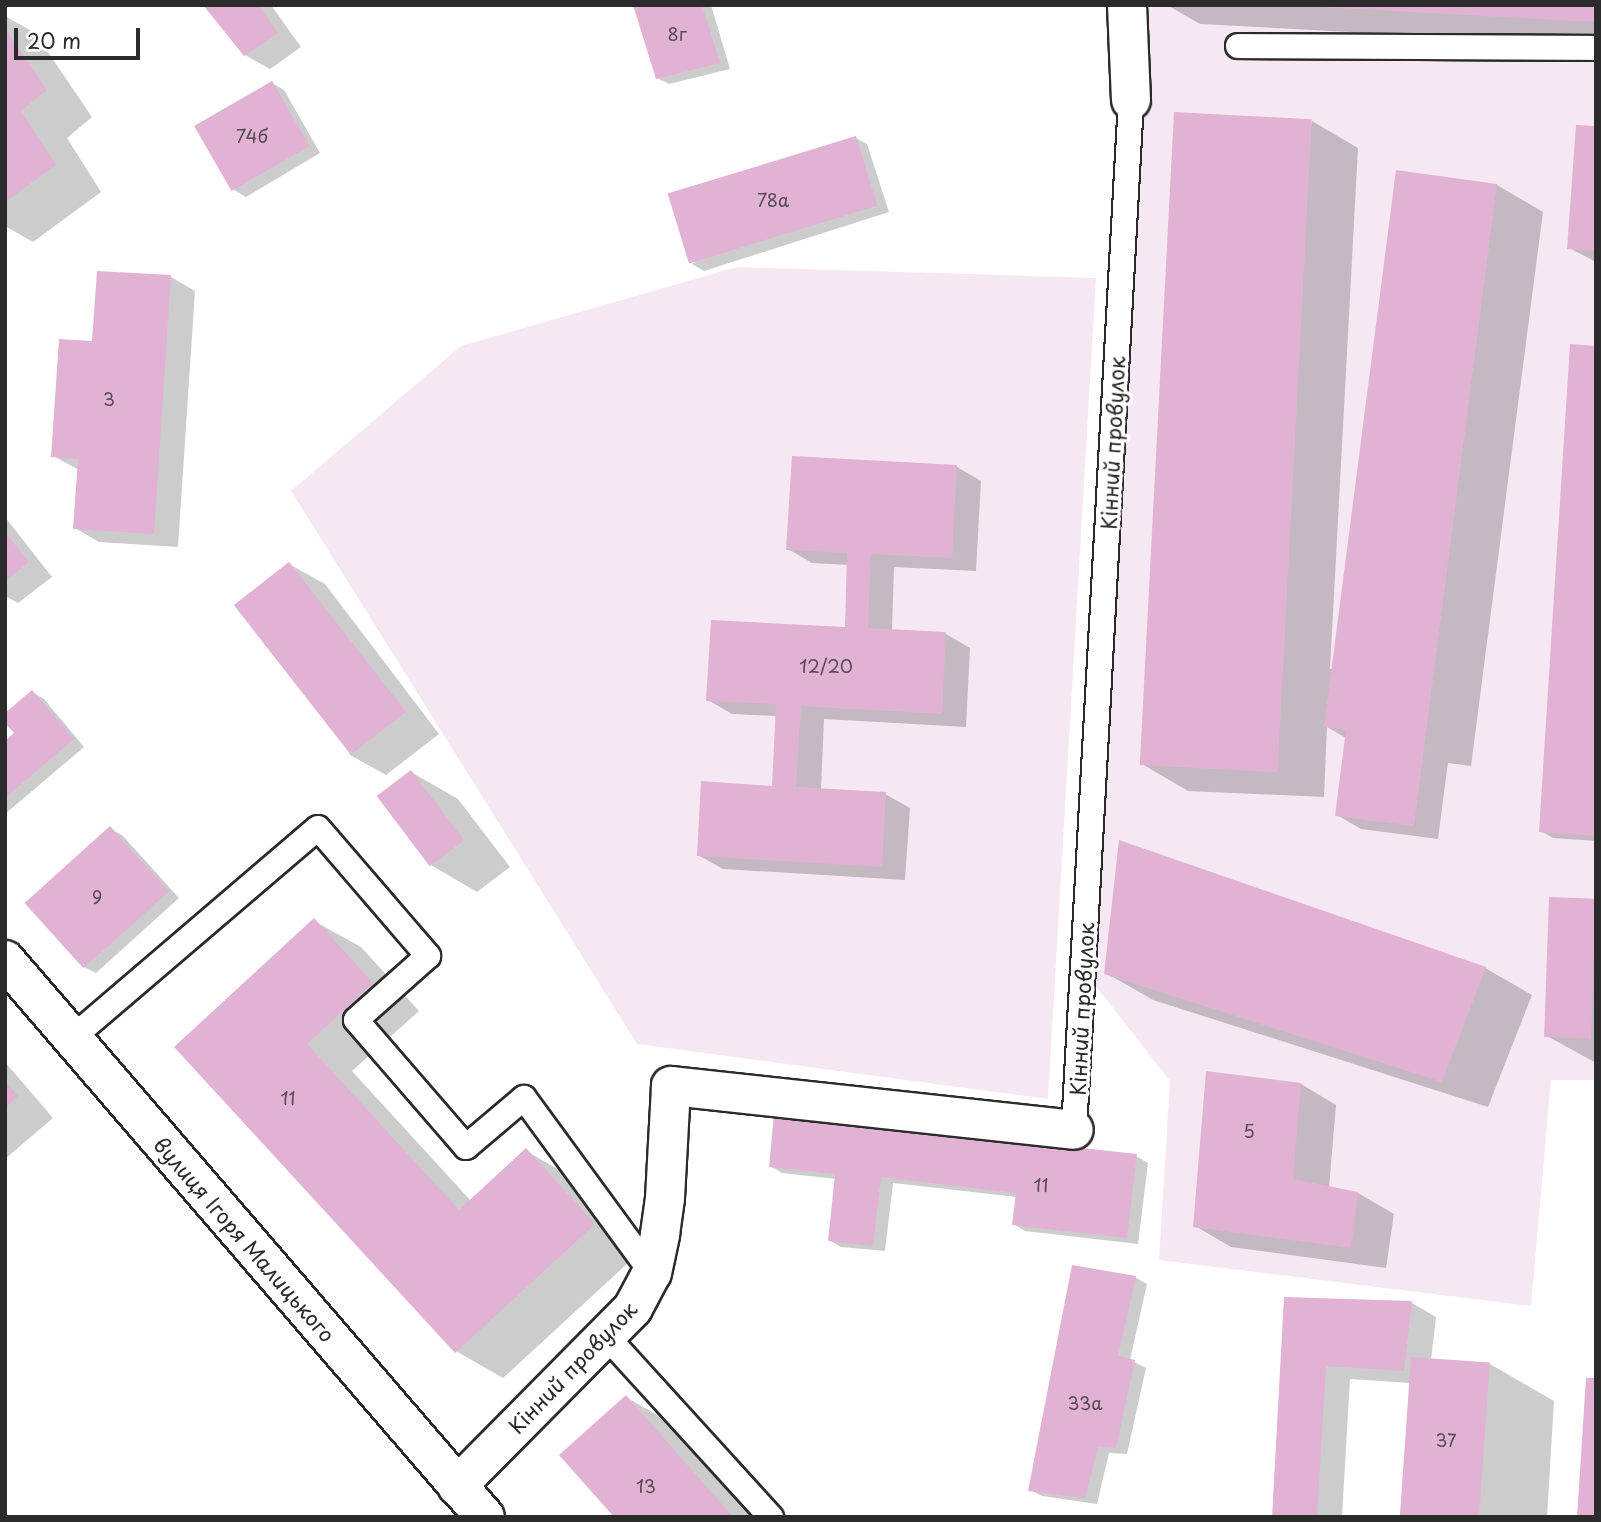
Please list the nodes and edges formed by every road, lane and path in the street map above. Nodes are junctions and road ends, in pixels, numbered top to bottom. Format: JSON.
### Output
{"nodes":[{"id":1,"x":1127,"y":5,"type":"edge"},
{"id":2,"x":1238,"y":46,"type":"dead end"},
{"id":3,"x":1596,"y":48,"type":"edge"},
{"id":4,"x":1131,"y":100,"type":"joint"},
{"id":5,"x":5,"y":960,"type":"edge"},
{"id":6,"x":72,"y":1038,"type":"junction"},
{"id":7,"x":1074,"y":1130,"type":"joint"},
{"id":8,"x":652,"y":1273,"type":"junction"},
{"id":9,"x":607,"y":1336,"type":"junction"},
{"id":10,"x":457,"y":1486,"type":"junction"},
{"id":11,"x":485,"y":1517,"type":"edge"},
{"id":12,"x":771,"y":1517,"type":"edge"}],
"edges":[{"from":1,"to":4,"type":"street","name":"Кінний провулок"},
{"from":2,"to":3,"type":"lane"},
{"from":4,"to":7,"type":"lane","name":"Кінний провулок"},
{"from":5,"to":6,"type":"street","name":"вулиця Ігоря Малицького"},
{"from":6,"to":8,"type":"lane"},
{"from":6,"to":10,"type":"street","name":"вулиця Ігоря Малицького"},
{"from":7,"to":8,"type":"street","name":"Кінний провулок"},
{"from":8,"to":9,"type":"street","name":"Кінний провулок"},
{"from":9,"to":10,"type":"street","name":"Кінний провулок"},
{"from":9,"to":12,"type":"lane"},
{"from":10,"to":11,"type":"street","name":"вулиця Ігоря Малицького"}]}
